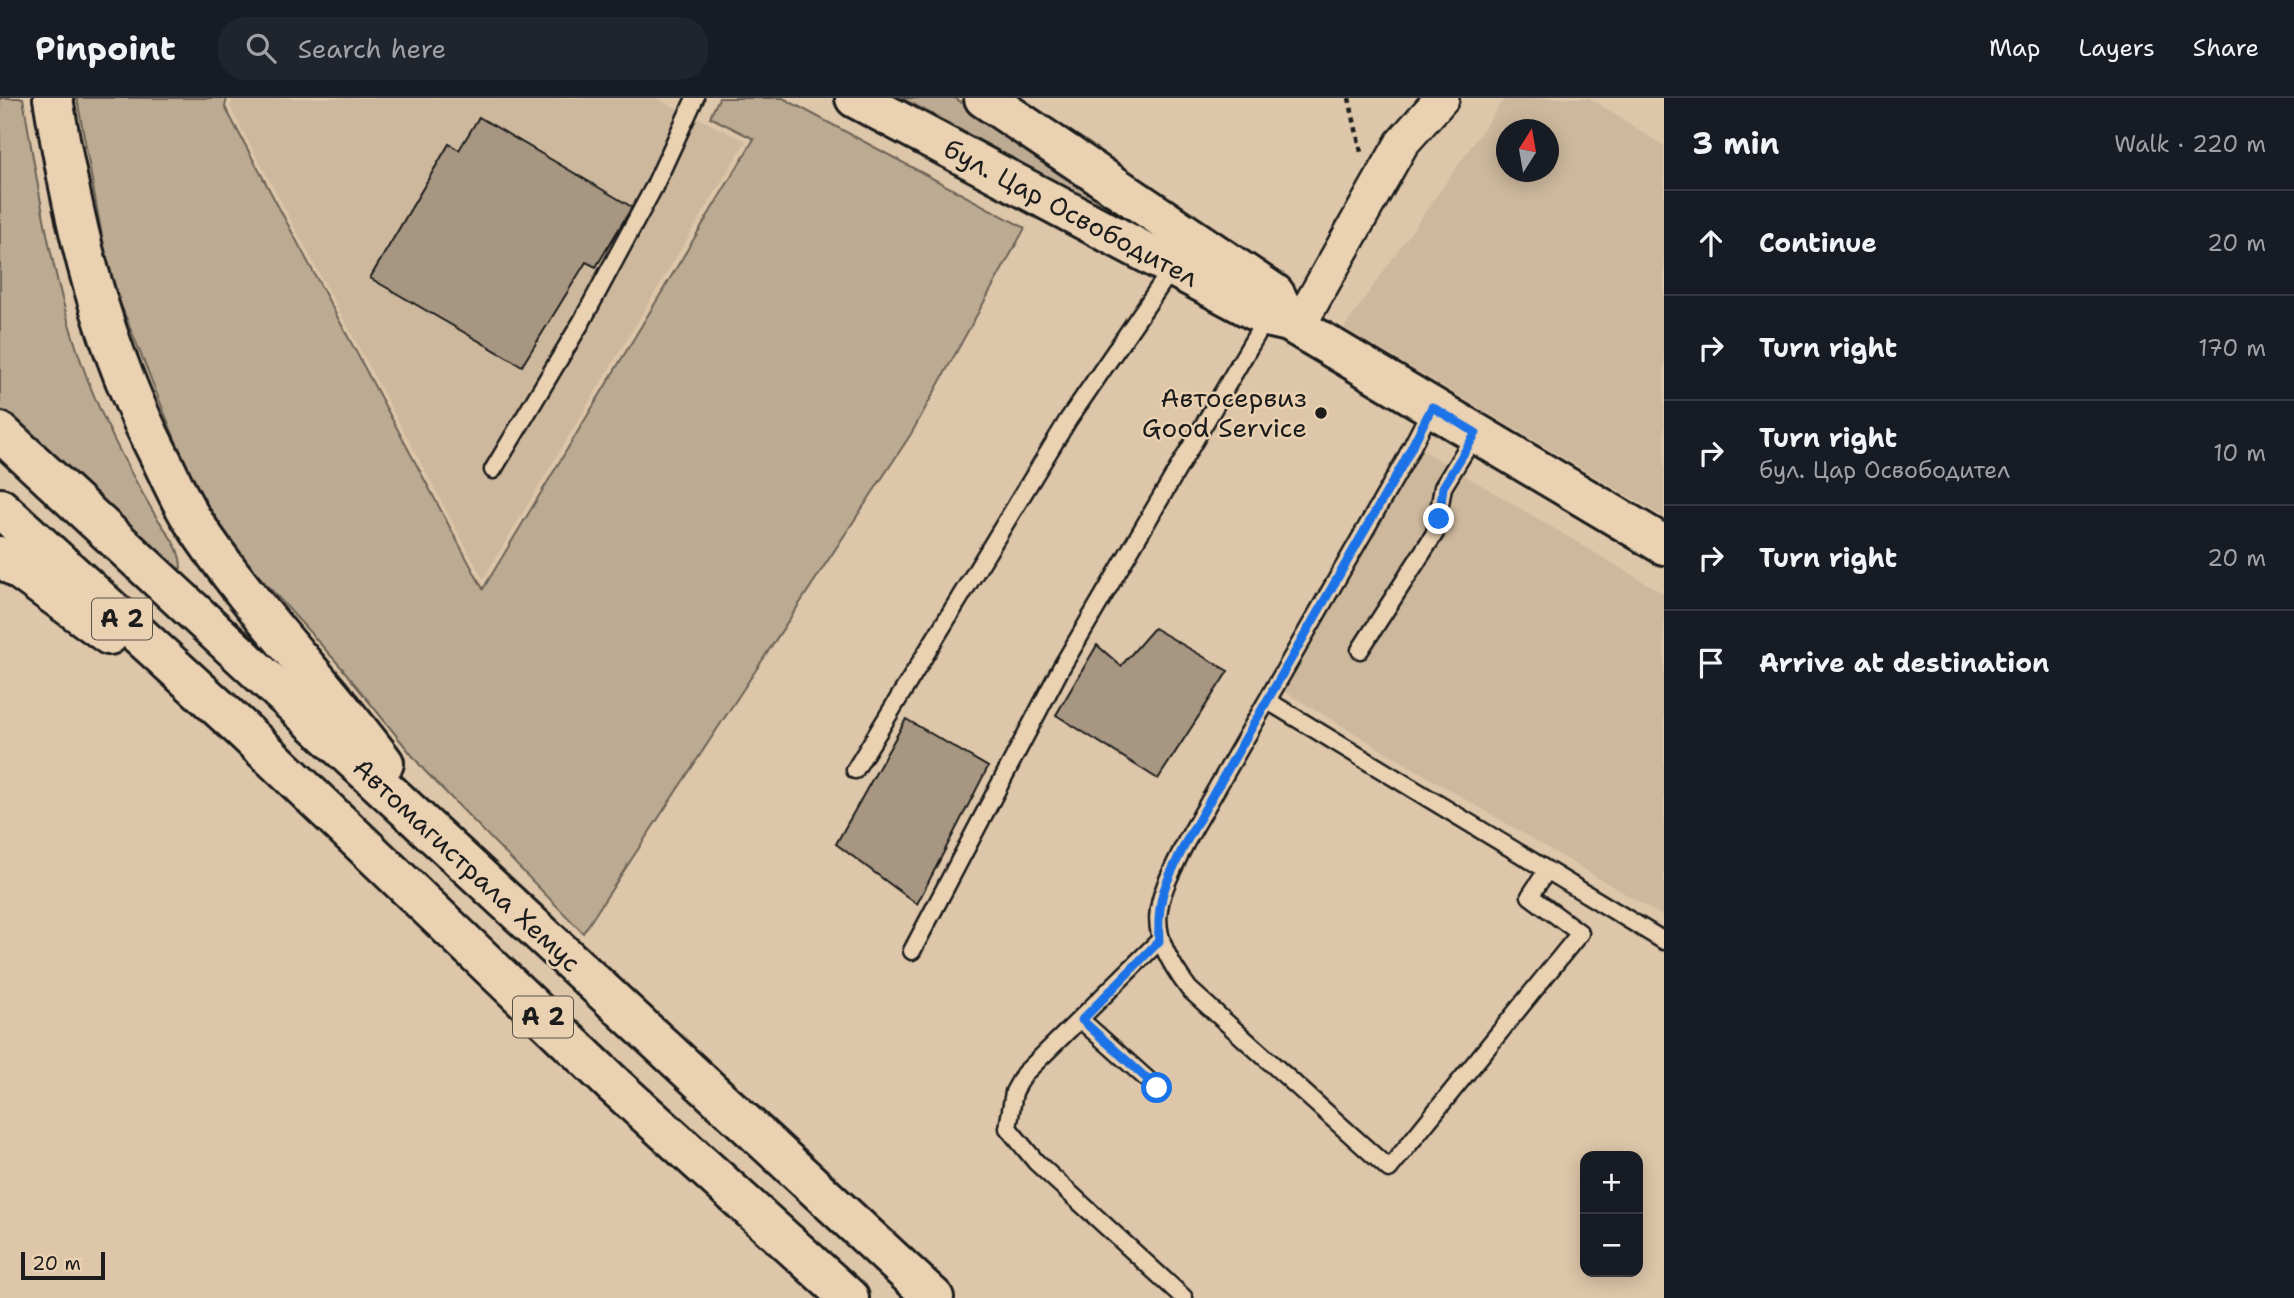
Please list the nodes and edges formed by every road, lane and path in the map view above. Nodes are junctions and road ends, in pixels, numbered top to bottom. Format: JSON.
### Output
{"nodes":[{"id":1,"x":53,"y":98,"type":"edge"},
{"id":2,"x":695,"y":98,"type":"edge"},
{"id":3,"x":855,"y":98,"type":"edge"},
{"id":4,"x":984,"y":98,"type":"edge"},
{"id":5,"x":1441,"y":98,"type":"edge"},
{"id":6,"x":1173,"y":267,"type":"junction"},
{"id":7,"x":1285,"y":322,"type":"junction"},
{"id":8,"x":1432,"y":407,"type":"junction"},
{"id":9,"x":0,"y":432,"type":"edge"},
{"id":10,"x":1476,"y":433,"type":"junction"},
{"id":11,"x":493,"y":470,"type":"dead end"},
{"id":12,"x":0,"y":508,"type":"edge"},
{"id":13,"x":1664,"y":545,"type":"edge"},
{"id":14,"x":0,"y":556,"type":"edge"},
{"id":15,"x":1360,"y":650,"type":"dead end"},
{"id":16,"x":1268,"y":701,"type":"junction"},
{"id":17,"x":243,"y":730,"type":"junction"},
{"id":18,"x":855,"y":770,"type":"dead end"},
{"id":19,"x":445,"y":845,"type":"junction"},
{"id":20,"x":1546,"y":872,"type":"junction"},
{"id":21,"x":1159,"y":941,"type":"junction"},
{"id":22,"x":1664,"y":942,"type":"edge"},
{"id":23,"x":912,"y":951,"type":"dead end"},
{"id":24,"x":1082,"y":1020,"type":"junction"},
{"id":25,"x":1157,"y":1088,"type":"dead end"},
{"id":26,"x":899,"y":1265,"type":"junction"},
{"id":27,"x":849,"y":1298,"type":"edge"},
{"id":28,"x":934,"y":1298,"type":"edge"},
{"id":29,"x":952,"y":1298,"type":"edge"},
{"id":30,"x":1184,"y":1298,"type":"edge"}],
"edges":[{"from":1,"to":19,"type":"main road"},
{"from":2,"to":11,"type":"lane"},
{"from":3,"to":6,"type":"main road","name":"бул. Цар Освободител"},
{"from":4,"to":7,"type":"main road","name":"бул. Цар Освободител"},
{"from":5,"to":7,"type":"street"},
{"from":6,"to":7,"type":"main road","name":"бул. Цар Освободител"},
{"from":6,"to":18,"type":"lane"},
{"from":7,"to":8,"type":"main road","name":"бул. Цар Освободител"},
{"from":7,"to":23,"type":"lane"},
{"from":8,"to":10,"type":"main road","name":"бул. Цар Освободител"},
{"from":8,"to":16,"type":"lane"},
{"from":9,"to":19,"type":"main road","name":"Автомагистрала Хемус","number":"A 2"},
{"from":10,"to":13,"type":"main road","name":"бул. Цар Освободител"},
{"from":10,"to":15,"type":"lane"},
{"from":12,"to":17,"type":"main road","number":"A 2"},
{"from":14,"to":17,"type":"main road"},
{"from":16,"to":20,"type":"lane"},
{"from":16,"to":21,"type":"lane"},
{"from":17,"to":27,"type":"main road","number":"A 2"},
{"from":19,"to":26,"type":"main road","name":"Автомагистрала Хемус","number":"A 2"},
{"from":20,"to":21,"type":"lane"},
{"from":20,"to":22,"type":"lane"},
{"from":21,"to":24,"type":"lane"},
{"from":24,"to":25,"type":"lane"},
{"from":24,"to":30,"type":"lane"},
{"from":26,"to":28,"type":"main road","name":"Автомагистрала Хемус","number":"A 2"},
{"from":26,"to":29,"type":"main road"}]}
